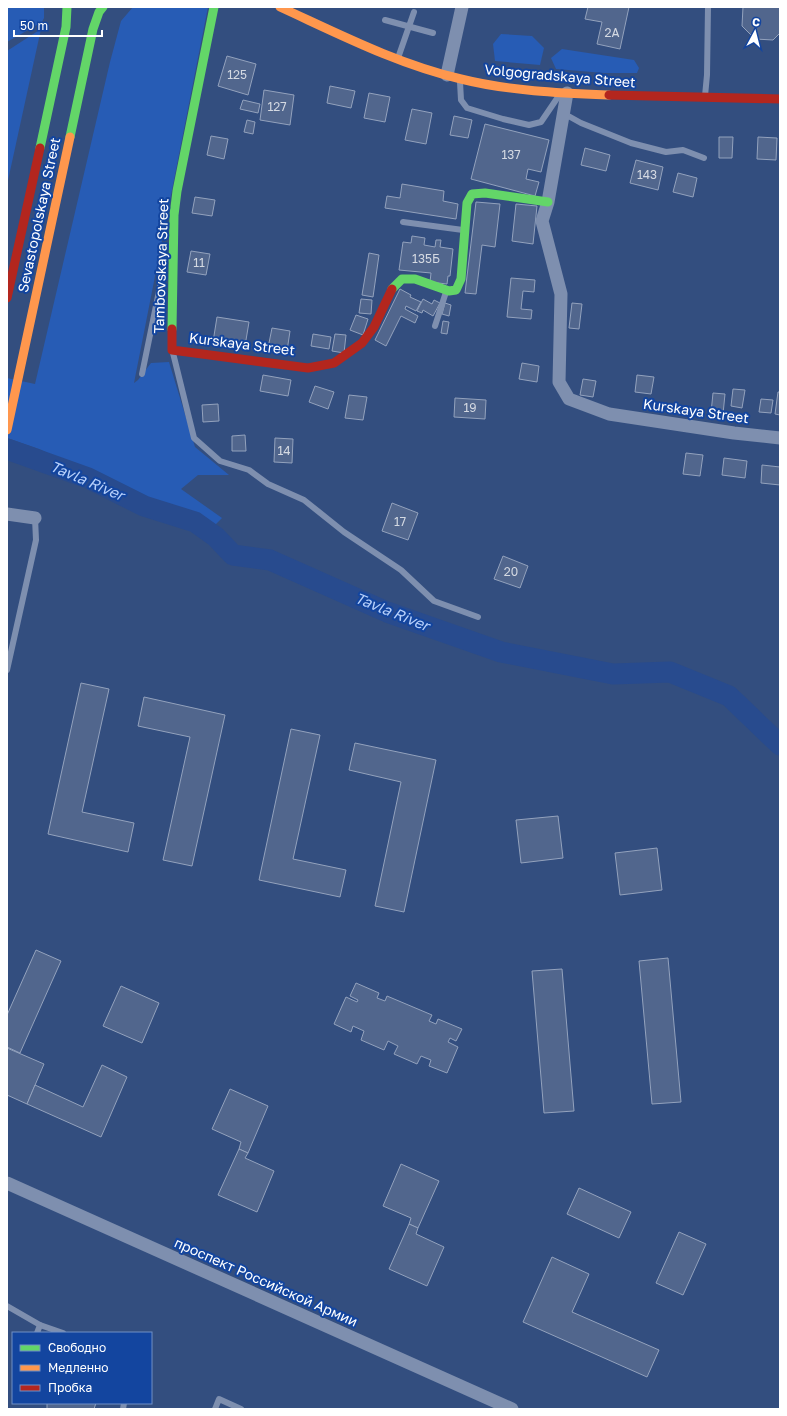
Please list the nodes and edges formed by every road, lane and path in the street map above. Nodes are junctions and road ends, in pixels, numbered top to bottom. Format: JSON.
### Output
{"nodes":[{"id":1,"x":67,"y":7,"type":"edge"},
{"id":2,"x":103,"y":7,"type":"edge"},
{"id":3,"x":214,"y":7,"type":"edge"},
{"id":4,"x":280,"y":7,"type":"edge"},
{"id":5,"x":462,"y":7,"type":"edge"},
{"id":6,"x":708,"y":7,"type":"edge"},
{"id":7,"x":414,"y":12,"type":"dead end"},
{"id":8,"x":385,"y":20,"type":"dead end"},
{"id":9,"x":409,"y":27,"type":"junction"},
{"id":10,"x":433,"y":33,"type":"dead end"},
{"id":11,"x":398,"y":59,"type":"junction"},
{"id":12,"x":453,"y":77,"type":"junction"},
{"id":13,"x":564,"y":93,"type":"junction"},
{"id":14,"x":705,"y":98,"type":"junction"},
{"id":15,"x":780,"y":99,"type":"edge"},
{"id":16,"x":563,"y":113,"type":"junction"},
{"id":17,"x":704,"y":158,"type":"dead end"},
{"id":18,"x":548,"y":202,"type":"junction"},
{"id":19,"x":174,"y":215,"type":"junction"},
{"id":20,"x":403,"y":222,"type":"dead end"},
{"id":21,"x":465,"y":230,"type":"junction"},
{"id":22,"x":446,"y":290,"type":"junction"},
{"id":23,"x":7,"y":298,"type":"edge"},
{"id":24,"x":434,"y":326,"type":"dead end"},
{"id":25,"x":172,"y":350,"type":"junction"},
{"id":26,"x":142,"y":374,"type":"dead end"},
{"id":27,"x":7,"y":430,"type":"edge"},
{"id":28,"x":780,"y":438,"type":"edge"},
{"id":29,"x":7,"y":514,"type":"edge"},
{"id":30,"x":35,"y":518,"type":"joint"},
{"id":31,"x":478,"y":617,"type":"dead end"},
{"id":32,"x":7,"y":670,"type":"edge"},
{"id":33,"x":7,"y":1183,"type":"edge"},
{"id":34,"x":7,"y":1306,"type":"edge"},
{"id":35,"x":40,"y":1325,"type":"junction"},
{"id":36,"x":37,"y":1332,"type":"edge"},
{"id":37,"x":60,"y":1332,"type":"edge"},
{"id":38,"x":215,"y":1409,"type":"edge"},
{"id":39,"x":241,"y":1409,"type":"edge"},
{"id":40,"x":512,"y":1409,"type":"edge"}],
"edges":[{"from":1,"to":23,"type":"main road","name":"Sevastopolskaya Street"},
{"from":2,"to":27,"type":"main road","name":"Sevastopolskaya Street"},
{"from":3,"to":19,"type":"main road","name":"Tambovskaya Street"},
{"from":4,"to":11,"type":"main road","name":"Volgogradskaya Street"},
{"from":5,"to":12,"type":"street"},
{"from":6,"to":14,"type":"lane"},
{"from":7,"to":9,"type":"lane"},
{"from":8,"to":9,"type":"lane"},
{"from":9,"to":10,"type":"lane"},
{"from":9,"to":11,"type":"lane"},
{"from":11,"to":12,"type":"main road","name":"Volgogradskaya Street"},
{"from":12,"to":13,"type":"main road","name":"Volgogradskaya Street"},
{"from":12,"to":13,"type":"lane"},
{"from":13,"to":14,"type":"main road","name":"Volgogradskaya Street"},
{"from":13,"to":16,"type":"street"},
{"from":14,"to":15,"type":"main road","name":"Volgogradskaya Street"},
{"from":16,"to":17,"type":"lane"},
{"from":16,"to":18,"type":"street"},
{"from":18,"to":21,"type":"main road"},
{"from":18,"to":28,"type":"street"},
{"from":19,"to":25,"type":"main road","name":"Tambovskaya Street"},
{"from":19,"to":26,"type":"lane"},
{"from":20,"to":21,"type":"lane"},
{"from":21,"to":22,"type":"main road"},
{"from":22,"to":24,"type":"lane"},
{"from":22,"to":25,"type":"main road","name":"Kurskaya Street"},
{"from":25,"to":31,"type":"lane","name":"Tambovskaya Street"},
{"from":29,"to":30,"type":"street"},
{"from":30,"to":32,"type":"lane"},
{"from":33,"to":40,"type":"street","name":"проспект Российской Армии"},
{"from":34,"to":35,"type":"lane"},
{"from":35,"to":36,"type":"lane"},
{"from":35,"to":37,"type":"lane"},
{"from":38,"to":39,"type":"lane"}]}
